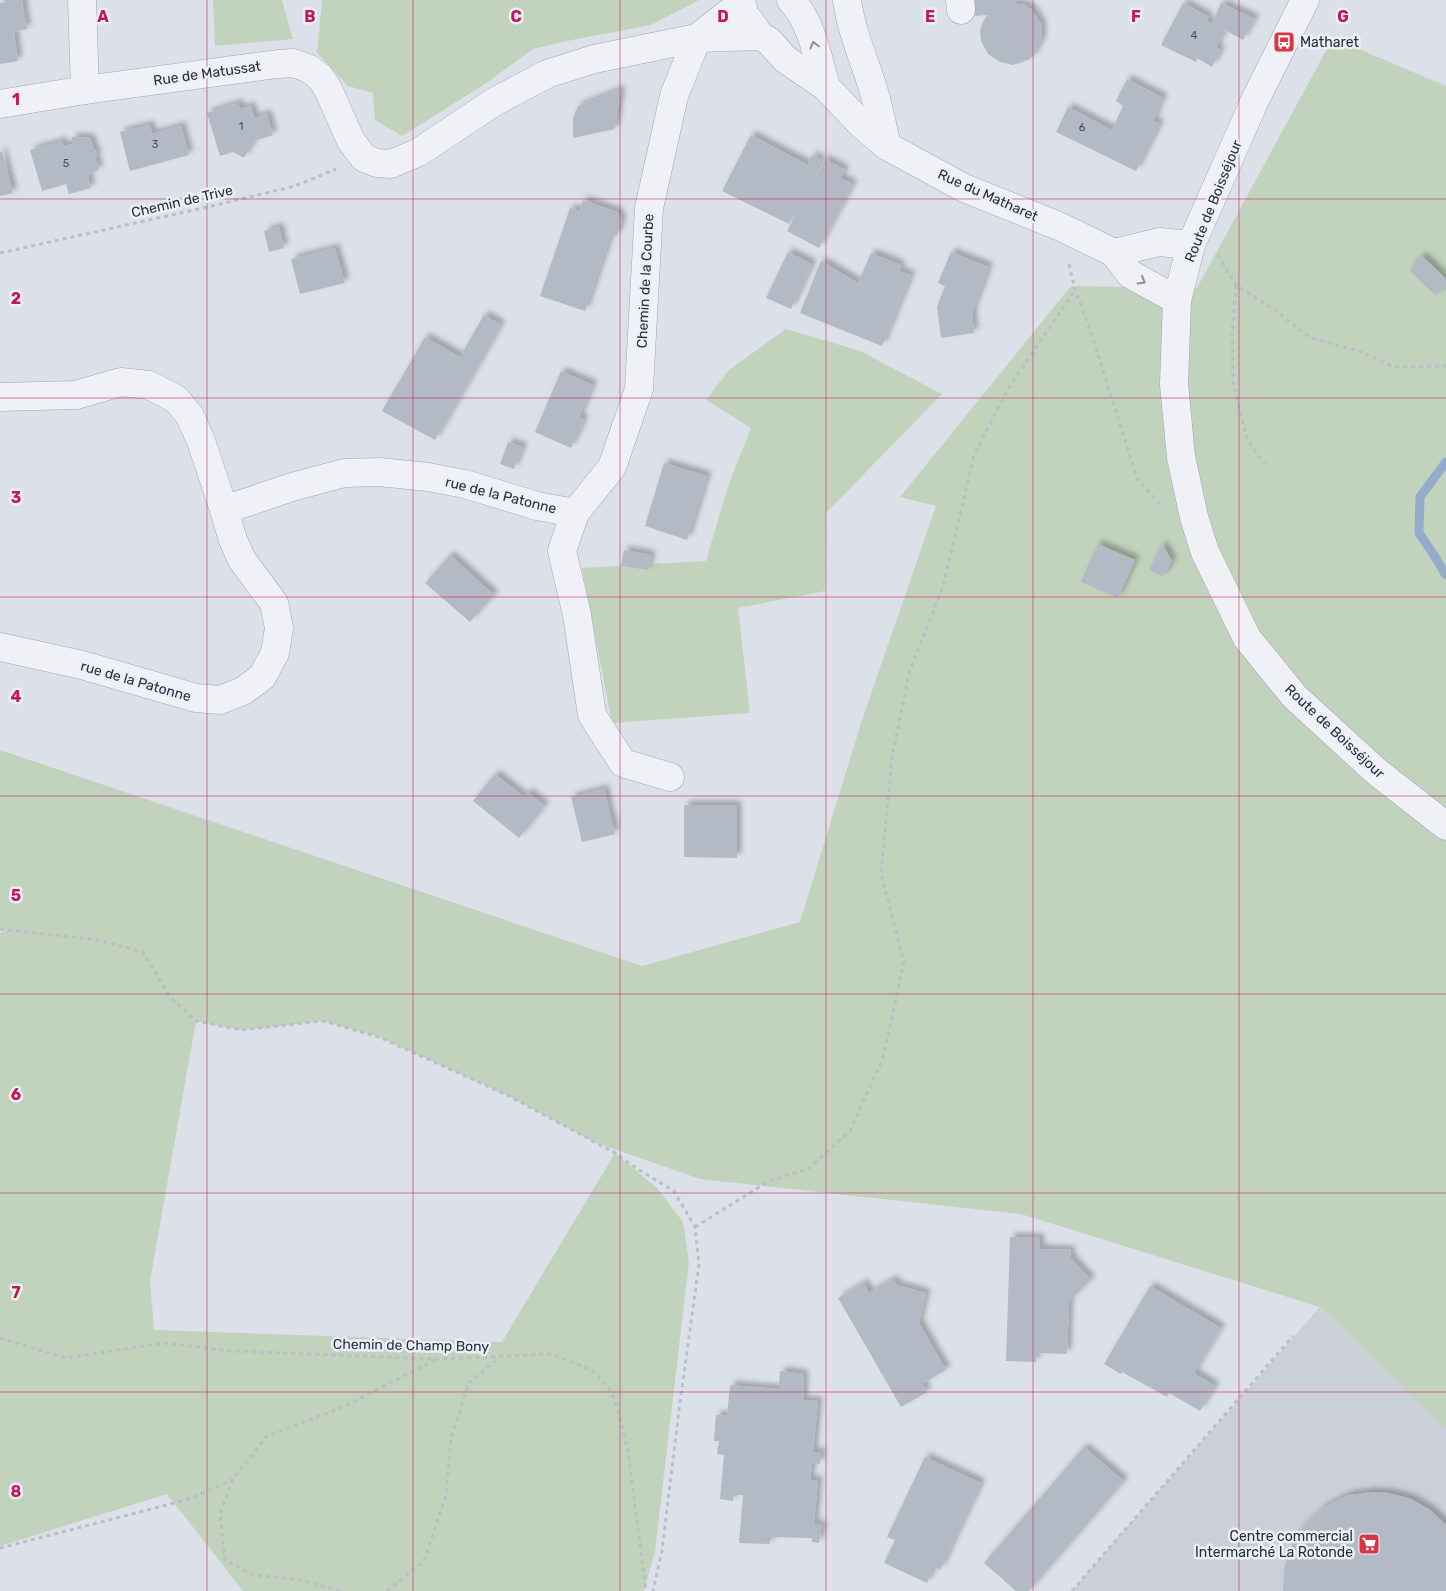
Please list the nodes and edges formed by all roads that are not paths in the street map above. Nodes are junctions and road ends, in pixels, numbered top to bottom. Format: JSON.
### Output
{"nodes":[{"id":1,"x":82,"y":0,"type":"edge"},
{"id":2,"x":847,"y":0,"type":"edge"},
{"id":3,"x":1305,"y":0,"type":"edge"},
{"id":4,"x":794,"y":2,"type":"edge"},
{"id":5,"x":744,"y":3,"type":"edge"},
{"id":6,"x":697,"y":38,"type":"junction"},
{"id":7,"x":764,"y":38,"type":"junction"},
{"id":8,"x":826,"y":87,"type":"junction"},
{"id":9,"x":85,"y":90,"type":"junction"},
{"id":10,"x":0,"y":104,"type":"edge"},
{"id":11,"x":887,"y":146,"type":"junction"},
{"id":12,"x":1191,"y":245,"type":"junction"},
{"id":13,"x":1114,"y":253,"type":"junction"},
{"id":14,"x":1177,"y":300,"type":"junction"},
{"id":15,"x":0,"y":396,"type":"edge"},
{"id":16,"x":224,"y":510,"type":"junction"},
{"id":17,"x":575,"y":513,"type":"junction"},
{"id":18,"x":0,"y":648,"type":"edge"},
{"id":19,"x":670,"y":777,"type":"dead end"},
{"id":20,"x":1446,"y":826,"type":"edge"}],
"edges":[{"from":1,"to":9,"type":"street"},
{"from":2,"to":11,"type":"street"},
{"from":3,"to":12,"type":"street","name":"Route de Boisséjour"},
{"from":4,"to":7,"type":"street","name":"Rue du Matharet"},
{"from":8,"to":4,"type":"street","name":"Rue du Matharet","one_way":true},
{"from":5,"to":6,"type":"street"},
{"from":5,"to":7,"type":"street","name":"Rue du Matharet"},
{"from":6,"to":7,"type":"street"},
{"from":6,"to":9,"type":"street","name":"Rue de Matussat"},
{"from":6,"to":17,"type":"street","name":"Chemin de la Courbe"},
{"from":7,"to":8,"type":"street","name":"Rue du Matharet"},
{"from":8,"to":11,"type":"street","name":"Rue du Matharet"},
{"from":9,"to":10,"type":"street","name":"Rue de Matussat"},
{"from":11,"to":13,"type":"street","name":"Rue du Matharet"},
{"from":12,"to":13,"type":"street"},
{"from":12,"to":14,"type":"street","name":"Route de Boisséjour"},
{"from":13,"to":14,"type":"street","name":"Rue du Matharet","one_way":true},
{"from":14,"to":20,"type":"street","name":"Route de Boisséjour"},
{"from":15,"to":16,"type":"street","name":"rue de la Patonne"},
{"from":16,"to":17,"type":"street","name":"rue de la Patonne"},
{"from":16,"to":18,"type":"street","name":"rue de la Patonne"},
{"from":17,"to":19,"type":"street","name":"Chemin de la Courbe"}]}
